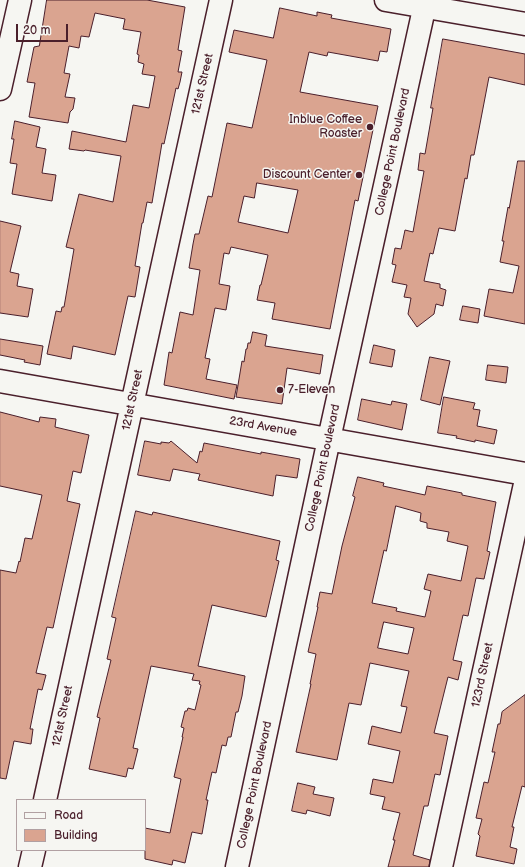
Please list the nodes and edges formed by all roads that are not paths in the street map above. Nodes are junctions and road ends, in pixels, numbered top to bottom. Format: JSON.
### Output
{"nodes":[{"id":1,"x":20,"y":0,"type":"edge"},
{"id":2,"x":221,"y":0,"type":"edge"},
{"id":3,"x":386,"y":0,"type":"edge"},
{"id":4,"x":426,"y":3,"type":"edge"},
{"id":5,"x":525,"y":24,"type":"edge"},
{"id":6,"x":0,"y":89,"type":"edge"},
{"id":7,"x":0,"y":381,"type":"edge"},
{"id":8,"x":132,"y":404,"type":"junction"},
{"id":9,"x":330,"y":439,"type":"junction"},
{"id":10,"x":525,"y":474,"type":"edge"},
{"id":11,"x":525,"y":484,"type":"edge"},
{"id":12,"x":45,"y":799,"type":"edge"},
{"id":13,"x":34,"y":851,"type":"edge"},
{"id":14,"x":30,"y":867,"type":"edge"},
{"id":15,"x":237,"y":867,"type":"edge"},
{"id":16,"x":441,"y":867,"type":"edge"}],
"edges":[{"from":1,"to":6,"type":"street"},
{"from":2,"to":8,"type":"street","name":"121st Street"},
{"from":3,"to":4,"type":"street"},
{"from":4,"to":5,"type":"street"},
{"from":4,"to":9,"type":"street","name":"College Point Boulevard"},
{"from":7,"to":8,"type":"street","name":"23rd Avenue"},
{"from":8,"to":9,"type":"street","name":"23rd Avenue"},
{"from":8,"to":12,"type":"street","name":"121st Street"},
{"from":9,"to":10,"type":"street","name":"23rd Avenue"},
{"from":9,"to":15,"type":"street","name":"College Point Boulevard"},
{"from":11,"to":16,"type":"street","name":"123rd Street"},
{"from":13,"to":14,"type":"street"}]}
